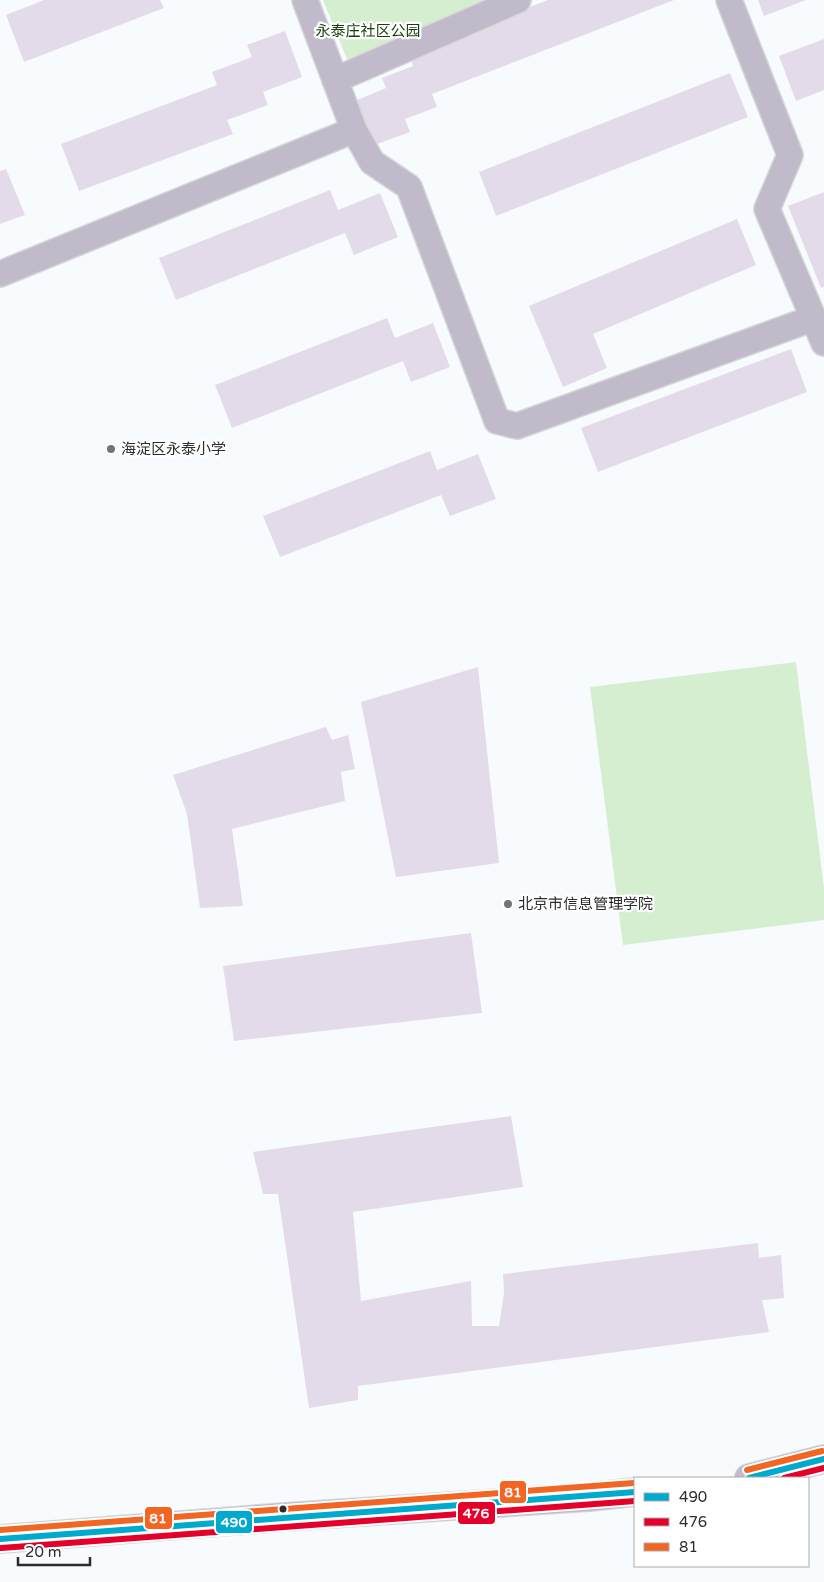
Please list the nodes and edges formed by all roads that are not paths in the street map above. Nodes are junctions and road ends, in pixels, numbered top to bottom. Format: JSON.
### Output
{"nodes":[{"id":1,"x":305,"y":0,"type":"edge"},
{"id":2,"x":518,"y":0,"type":"edge"},
{"id":3,"x":729,"y":0,"type":"edge"},
{"id":4,"x":335,"y":80,"type":"junction"},
{"id":5,"x":354,"y":130,"type":"junction"},
{"id":6,"x":0,"y":274,"type":"edge"},
{"id":7,"x":814,"y":318,"type":"junction"},
{"id":8,"x":824,"y":343,"type":"edge"},
{"id":9,"x":824,"y":1459,"type":"edge"},
{"id":10,"x":753,"y":1477,"type":"edge"},
{"id":11,"x":634,"y":1492,"type":"edge"},
{"id":12,"x":0,"y":1539,"type":"edge"}],
"edges":[{"from":1,"to":4,"type":"street"},
{"from":2,"to":4,"type":"street"},
{"from":3,"to":7,"type":"street"},
{"from":4,"to":5,"type":"street"},
{"from":5,"to":6,"type":"street"},
{"from":5,"to":7,"type":"street"},
{"from":7,"to":8,"type":"street"},
{"from":9,"to":10,"type":"main road"},
{"from":11,"to":12,"type":"main road"}]}
